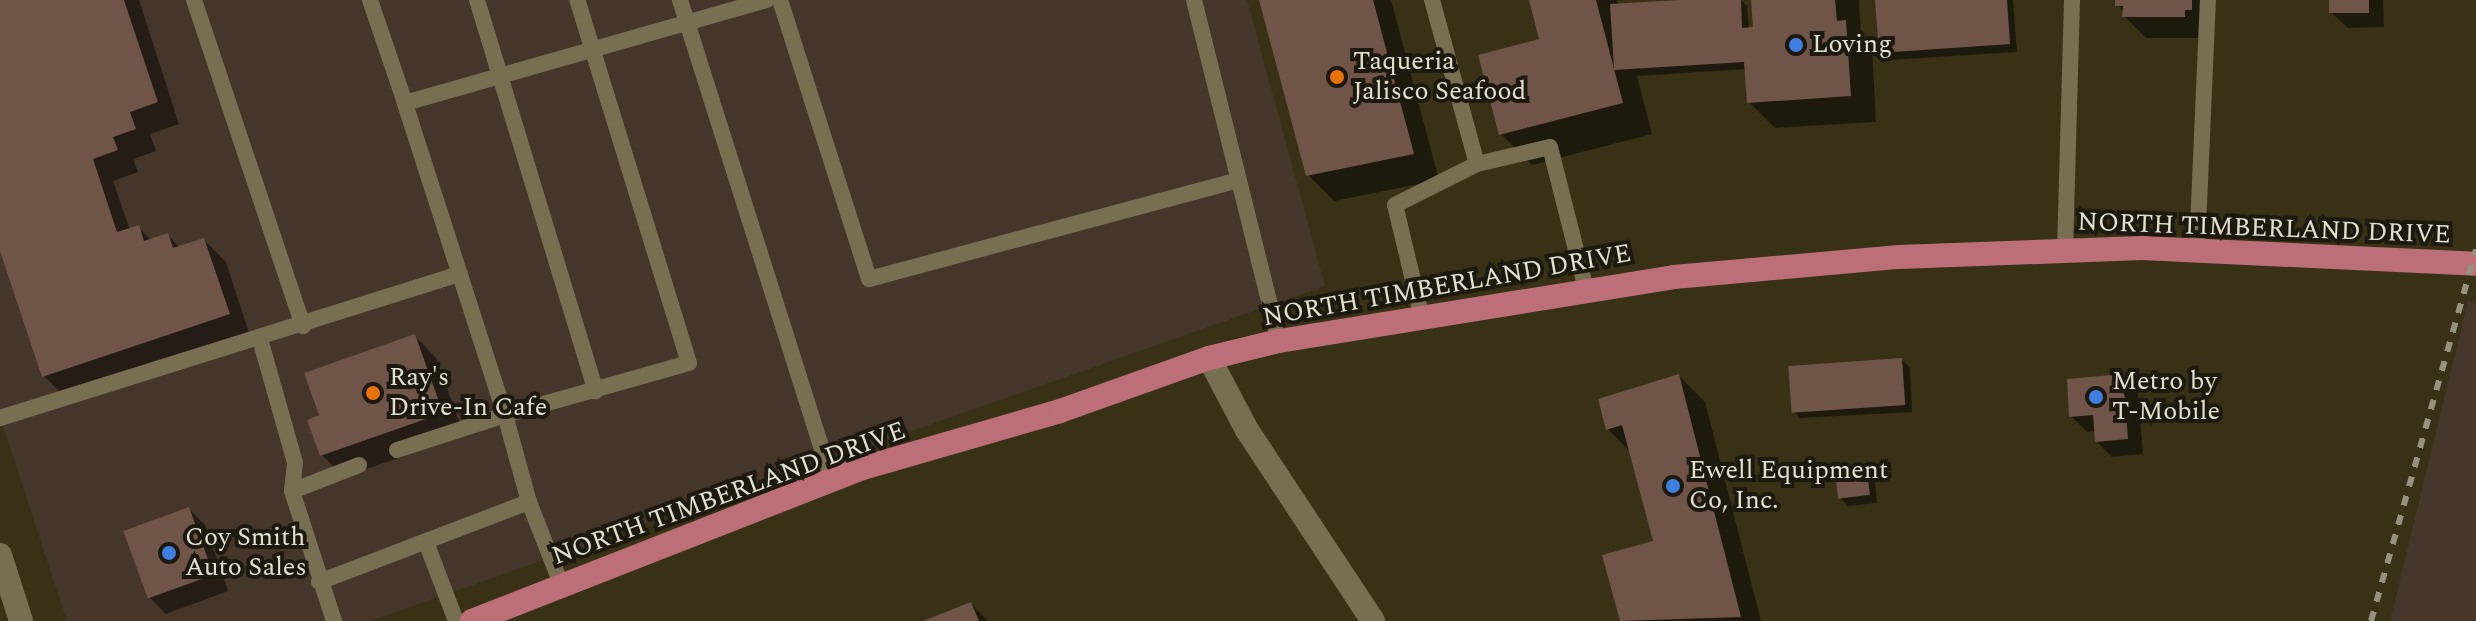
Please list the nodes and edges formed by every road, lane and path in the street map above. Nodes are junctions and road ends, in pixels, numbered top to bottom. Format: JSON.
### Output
{"nodes":[{"id":1,"x":194,"y":0,"type":"edge"},
{"id":2,"x":370,"y":0,"type":"edge"},
{"id":3,"x":477,"y":0,"type":"edge"},
{"id":4,"x":577,"y":0,"type":"edge"},
{"id":5,"x":680,"y":0,"type":"edge"},
{"id":6,"x":767,"y":0,"type":"edge"},
{"id":7,"x":780,"y":0,"type":"edge"},
{"id":8,"x":1194,"y":0,"type":"edge"},
{"id":9,"x":1432,"y":0,"type":"edge"},
{"id":10,"x":2072,"y":0,"type":"edge"},
{"id":11,"x":2208,"y":0,"type":"edge"},
{"id":12,"x":688,"y":23,"type":"junction"},
{"id":13,"x":592,"y":50,"type":"junction"},
{"id":14,"x":502,"y":76,"type":"junction"},
{"id":15,"x":405,"y":103,"type":"junction"},
{"id":16,"x":1477,"y":164,"type":"junction"},
{"id":17,"x":1236,"y":181,"type":"junction"},
{"id":18,"x":2197,"y":250,"type":"junction"},
{"id":19,"x":2065,"y":251,"type":"junction"},
{"id":20,"x":2476,"y":264,"type":"edge"},
{"id":21,"x":460,"y":274,"type":"junction"},
{"id":22,"x":1586,"y":289,"type":"junction"},
{"id":23,"x":1422,"y":318,"type":"junction"},
{"id":24,"x":303,"y":326,"type":"junction"},
{"id":25,"x":260,"y":339,"type":"junction"},
{"id":26,"x":1279,"y":341,"type":"junction"},
{"id":27,"x":1209,"y":358,"type":"junction"},
{"id":28,"x":596,"y":391,"type":"junction"},
{"id":29,"x":505,"y":415,"type":"junction"},
{"id":30,"x":0,"y":418,"type":"edge"},
{"id":31,"x":397,"y":450,"type":"dead end"},
{"id":32,"x":359,"y":465,"type":"dead end"},
{"id":33,"x":832,"y":481,"type":"junction"},
{"id":34,"x":292,"y":491,"type":"junction"},
{"id":35,"x":529,"y":502,"type":"junction"},
{"id":36,"x":426,"y":542,"type":"junction"},
{"id":37,"x":0,"y":555,"type":"edge"},
{"id":38,"x":319,"y":582,"type":"junction"},
{"id":39,"x":562,"y":586,"type":"junction"},
{"id":40,"x":21,"y":621,"type":"edge"},
{"id":41,"x":334,"y":621,"type":"edge"},
{"id":42,"x":456,"y":621,"type":"edge"},
{"id":43,"x":472,"y":621,"type":"edge"},
{"id":44,"x":1373,"y":621,"type":"edge"}],
"edges":[{"from":1,"to":24,"type":"lane"},
{"from":2,"to":15,"type":"lane"},
{"from":3,"to":14,"type":"lane"},
{"from":4,"to":13,"type":"lane"},
{"from":5,"to":12,"type":"lane"},
{"from":6,"to":12,"type":"lane"},
{"from":7,"to":17,"type":"lane"},
{"from":8,"to":17,"type":"lane"},
{"from":9,"to":16,"type":"lane"},
{"from":10,"to":19,"type":"lane"},
{"from":11,"to":18,"type":"lane"},
{"from":12,"to":13,"type":"lane"},
{"from":12,"to":33,"type":"lane"},
{"from":13,"to":14,"type":"lane"},
{"from":13,"to":28,"type":"lane"},
{"from":14,"to":15,"type":"lane"},
{"from":14,"to":28,"type":"lane"},
{"from":15,"to":21,"type":"lane"},
{"from":16,"to":22,"type":"lane"},
{"from":16,"to":23,"type":"lane"},
{"from":17,"to":26,"type":"lane"},
{"from":18,"to":19,"type":"main road","name":"NORTH TIMBERLAND DRIVE"},
{"from":18,"to":20,"type":"main road","name":"NORTH TIMBERLAND DRIVE"},
{"from":19,"to":22,"type":"main road","name":"NORTH TIMBERLAND DRIVE"},
{"from":21,"to":24,"type":"lane"},
{"from":21,"to":29,"type":"lane"},
{"from":22,"to":23,"type":"main road","name":"NORTH TIMBERLAND DRIVE"},
{"from":23,"to":26,"type":"main road","name":"NORTH TIMBERLAND DRIVE"},
{"from":24,"to":25,"type":"lane"},
{"from":25,"to":30,"type":"lane"},
{"from":25,"to":34,"type":"lane"},
{"from":26,"to":27,"type":"main road","name":"NORTH TIMBERLAND DRIVE"},
{"from":27,"to":33,"type":"main road","name":"NORTH TIMBERLAND DRIVE"},
{"from":27,"to":44,"type":"street"},
{"from":28,"to":29,"type":"lane"},
{"from":29,"to":31,"type":"lane"},
{"from":29,"to":35,"type":"lane"},
{"from":32,"to":34,"type":"lane"},
{"from":33,"to":39,"type":"main road","name":"NORTH TIMBERLAND DRIVE"},
{"from":34,"to":38,"type":"lane"},
{"from":35,"to":36,"type":"lane"},
{"from":35,"to":39,"type":"lane"},
{"from":36,"to":38,"type":"lane"},
{"from":36,"to":42,"type":"lane"},
{"from":37,"to":40,"type":"street"},
{"from":38,"to":41,"type":"lane"},
{"from":39,"to":43,"type":"main road","name":"NORTH TIMBERLAND DRIVE"}]}
